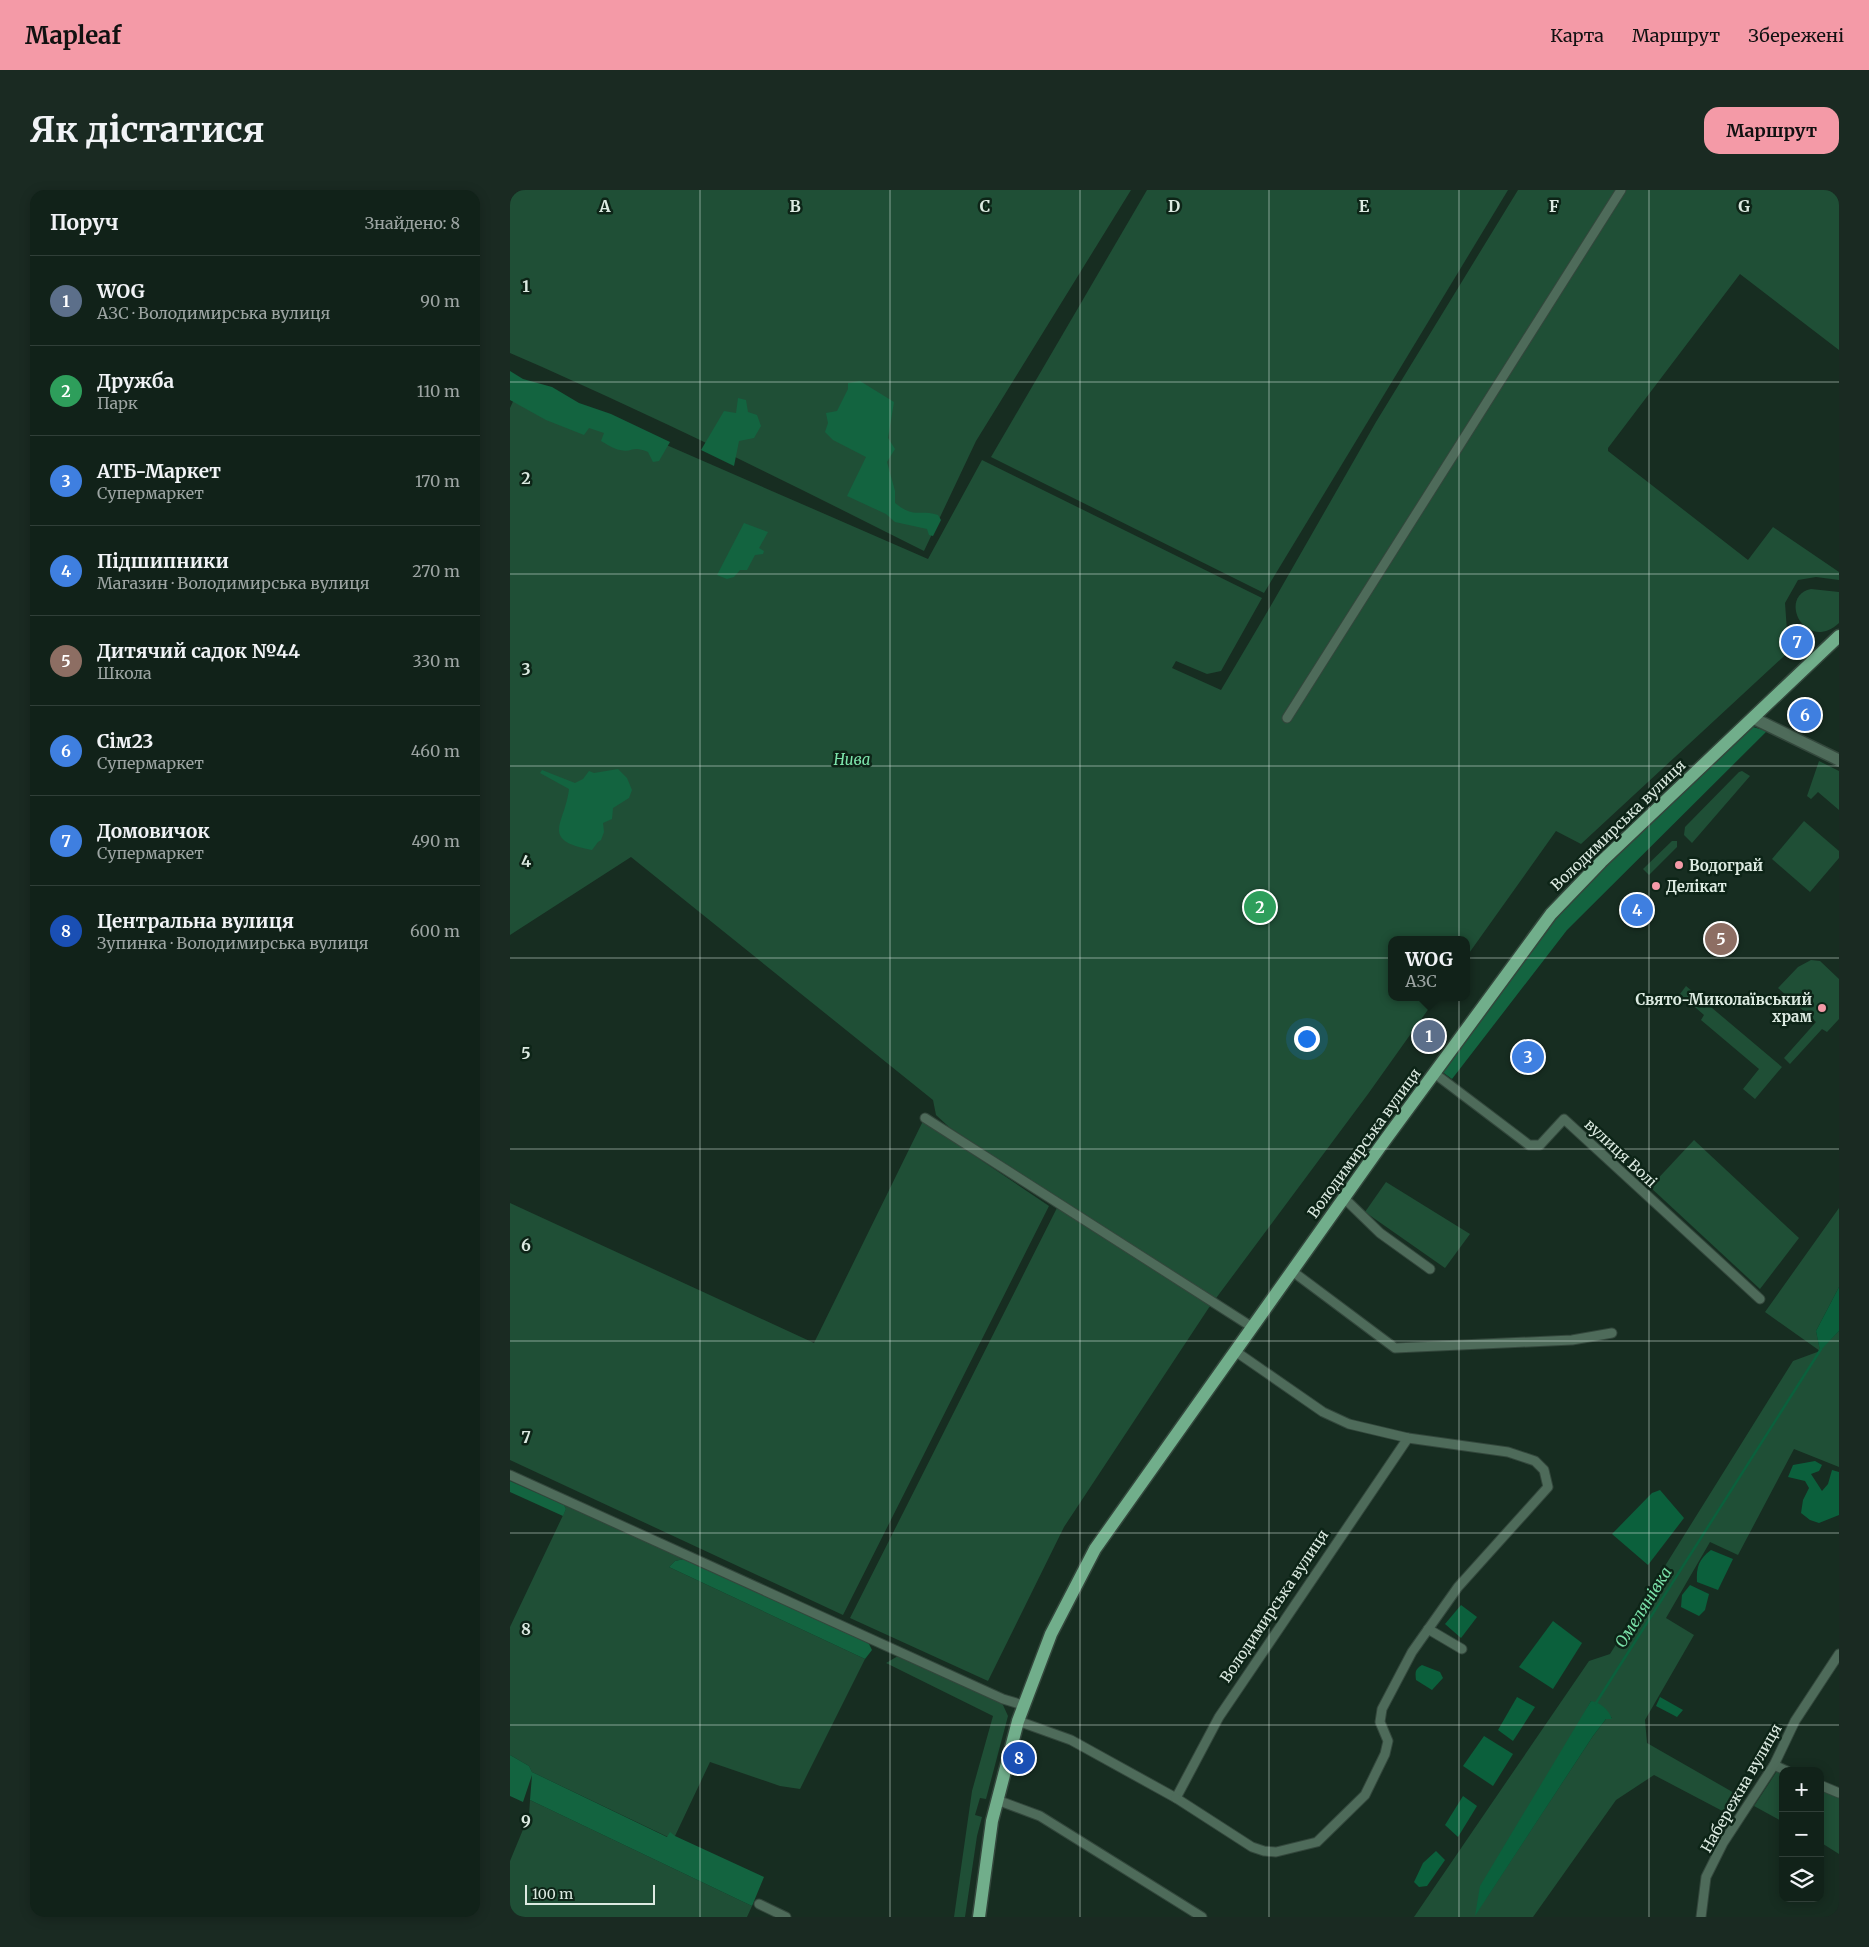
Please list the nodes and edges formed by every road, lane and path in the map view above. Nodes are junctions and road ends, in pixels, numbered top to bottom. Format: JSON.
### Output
{"nodes":[{"id":1,"x":1622,"y":190,"type":"edge"},
{"id":2,"x":1839,"y":636,"type":"edge"},
{"id":3,"x":1287,"y":718,"type":"dead end"},
{"id":4,"x":1753,"y":718,"type":"junction"},
{"id":5,"x":1839,"y":760,"type":"edge"},
{"id":6,"x":1434,"y":1073,"type":"junction"},
{"id":7,"x":925,"y":1118,"type":"dead end"},
{"id":8,"x":1344,"y":1198,"type":"junction"},
{"id":9,"x":1430,"y":1269,"type":"dead end"},
{"id":10,"x":1292,"y":1271,"type":"junction"},
{"id":11,"x":1760,"y":1299,"type":"dead end"},
{"id":12,"x":1252,"y":1327,"type":"junction"},
{"id":13,"x":1612,"y":1333,"type":"dead end"},
{"id":14,"x":1235,"y":1351,"type":"junction"},
{"id":15,"x":1408,"y":1438,"type":"junction"},
{"id":16,"x":510,"y":1475,"type":"edge"},
{"id":17,"x":1428,"y":1629,"type":"junction"},
{"id":18,"x":1462,"y":1649,"type":"dead end"},
{"id":19,"x":1839,"y":1654,"type":"edge"},
{"id":20,"x":1023,"y":1706,"type":"junction"},
{"id":21,"x":1018,"y":1721,"type":"junction"},
{"id":22,"x":1774,"y":1765,"type":"junction"},
{"id":23,"x":1779,"y":1767,"type":"edge"},
{"id":24,"x":1824,"y":1787,"type":"edge"},
{"id":25,"x":1839,"y":1793,"type":"edge"},
{"id":26,"x":1176,"y":1798,"type":"junction"},
{"id":27,"x":996,"y":1800,"type":"junction"},
{"id":28,"x":759,"y":1904,"type":"dead end"},
{"id":29,"x":786,"y":1917,"type":"edge"},
{"id":30,"x":979,"y":1917,"type":"edge"},
{"id":31,"x":1202,"y":1917,"type":"edge"},
{"id":32,"x":1701,"y":1917,"type":"edge"}],
"edges":[{"from":1,"to":3,"type":"street"},
{"from":2,"to":4,"type":"main road","name":"Володимирська вулиця"},
{"from":4,"to":5,"type":"street"},
{"from":4,"to":6,"type":"main road","name":"Володимирська вулиця"},
{"from":6,"to":8,"type":"main road","name":"Володимирська вулиця"},
{"from":6,"to":11,"type":"street","name":"вулиця Волі"},
{"from":7,"to":12,"type":"street"},
{"from":8,"to":9,"type":"street"},
{"from":8,"to":10,"type":"main road","name":"Володимирська вулиця"},
{"from":10,"to":12,"type":"main road","name":"Володимирська вулиця"},
{"from":10,"to":13,"type":"street"},
{"from":12,"to":14,"type":"main road","name":"Володимирська вулиця"},
{"from":14,"to":15,"type":"street"},
{"from":14,"to":20,"type":"main road","name":"Володимирська вулиця"},
{"from":15,"to":17,"type":"street"},
{"from":15,"to":26,"type":"street","name":"Володимирська вулиця"},
{"from":16,"to":20,"type":"street"},
{"from":17,"to":18,"type":"street"},
{"from":17,"to":26,"type":"street"},
{"from":19,"to":22,"type":"street","name":"Набережна вулиця"},
{"from":20,"to":21,"type":"main road","name":"Володимирська вулиця"},
{"from":21,"to":26,"type":"street"},
{"from":21,"to":27,"type":"main road","name":"Володимирська вулиця"},
{"from":22,"to":23,"type":"street"},
{"from":22,"to":32,"type":"street","name":"Набережна вулиця"},
{"from":24,"to":25,"type":"street"},
{"from":27,"to":30,"type":"main road","name":"Володимирська вулиця"},
{"from":27,"to":31,"type":"street"},
{"from":28,"to":29,"type":"street"}]}
